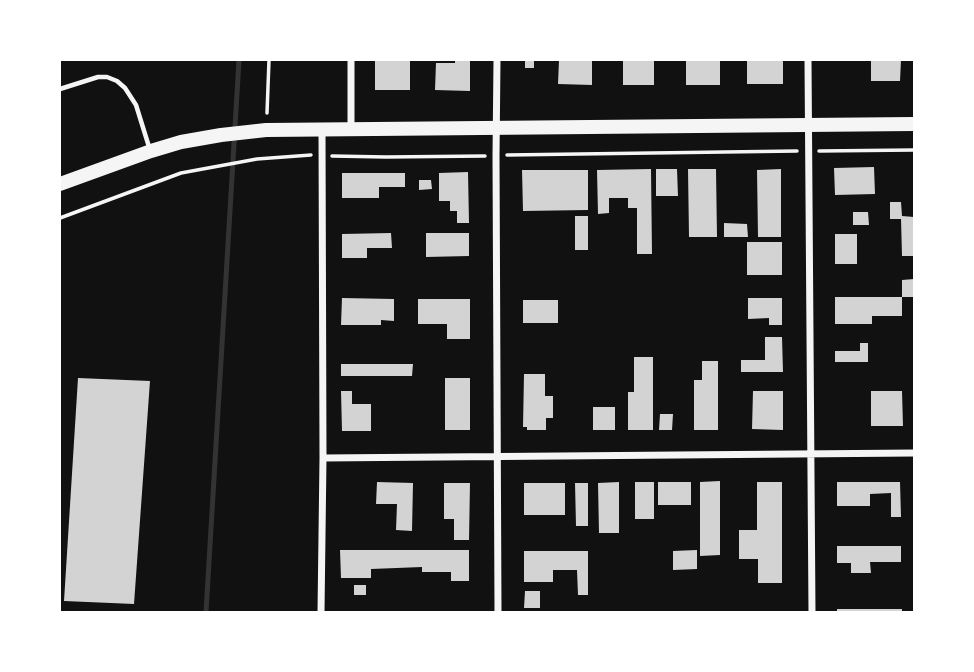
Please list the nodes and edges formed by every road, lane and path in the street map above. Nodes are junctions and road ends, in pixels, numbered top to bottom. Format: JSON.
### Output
{"nodes":[{"id":1,"x":269,"y":60,"type":"edge"},
{"id":2,"x":351,"y":60,"type":"edge"},
{"id":3,"x":498,"y":60,"type":"edge"},
{"id":4,"x":808,"y":60,"type":"edge"},
{"id":5,"x":60,"y":89,"type":"edge"},
{"id":6,"x":809,"y":124,"type":"junction"},
{"id":7,"x":915,"y":124,"type":"edge"},
{"id":8,"x":496,"y":127,"type":"junction"},
{"id":9,"x":322,"y":128,"type":"junction"},
{"id":10,"x":351,"y":128,"type":"junction"},
{"id":11,"x":260,"y":130,"type":"junction"},
{"id":12,"x":915,"y":150,"type":"edge"},
{"id":13,"x":150,"y":151,"type":"junction"},
{"id":14,"x":810,"y":151,"type":"junction"},
{"id":15,"x":323,"y":156,"type":"junction"},
{"id":16,"x":496,"y":156,"type":"junction"},
{"id":17,"x":60,"y":184,"type":"edge"},
{"id":18,"x":60,"y":218,"type":"edge"},
{"id":19,"x":915,"y":453,"type":"edge"},
{"id":20,"x":812,"y":454,"type":"junction"},
{"id":21,"x":498,"y":456,"type":"junction"},
{"id":22,"x":323,"y":458,"type":"junction"},
{"id":23,"x":321,"y":612,"type":"edge"},
{"id":24,"x":498,"y":612,"type":"edge"},
{"id":25,"x":812,"y":612,"type":"edge"}],
"edges":[{"from":1,"to":11,"type":"path"},
{"from":2,"to":10,"type":"street"},
{"from":3,"to":8,"type":"street"},
{"from":4,"to":6,"type":"street"},
{"from":5,"to":13,"type":"lane"},
{"from":6,"to":7,"type":"main road"},
{"from":6,"to":8,"type":"main road"},
{"from":6,"to":14,"type":"street"},
{"from":8,"to":10,"type":"main road"},
{"from":8,"to":16,"type":"street"},
{"from":9,"to":10,"type":"main road"},
{"from":9,"to":11,"type":"main road"},
{"from":9,"to":15,"type":"street"},
{"from":11,"to":13,"type":"main road"},
{"from":12,"to":14,"type":"path"},
{"from":13,"to":17,"type":"main road"},
{"from":14,"to":16,"type":"path"},
{"from":14,"to":20,"type":"street"},
{"from":15,"to":16,"type":"path"},
{"from":15,"to":18,"type":"path"},
{"from":15,"to":22,"type":"street"},
{"from":16,"to":21,"type":"street"},
{"from":19,"to":20,"type":"street"},
{"from":20,"to":21,"type":"street"},
{"from":20,"to":25,"type":"street"},
{"from":21,"to":22,"type":"street"},
{"from":21,"to":24,"type":"street"},
{"from":22,"to":23,"type":"street"}]}
